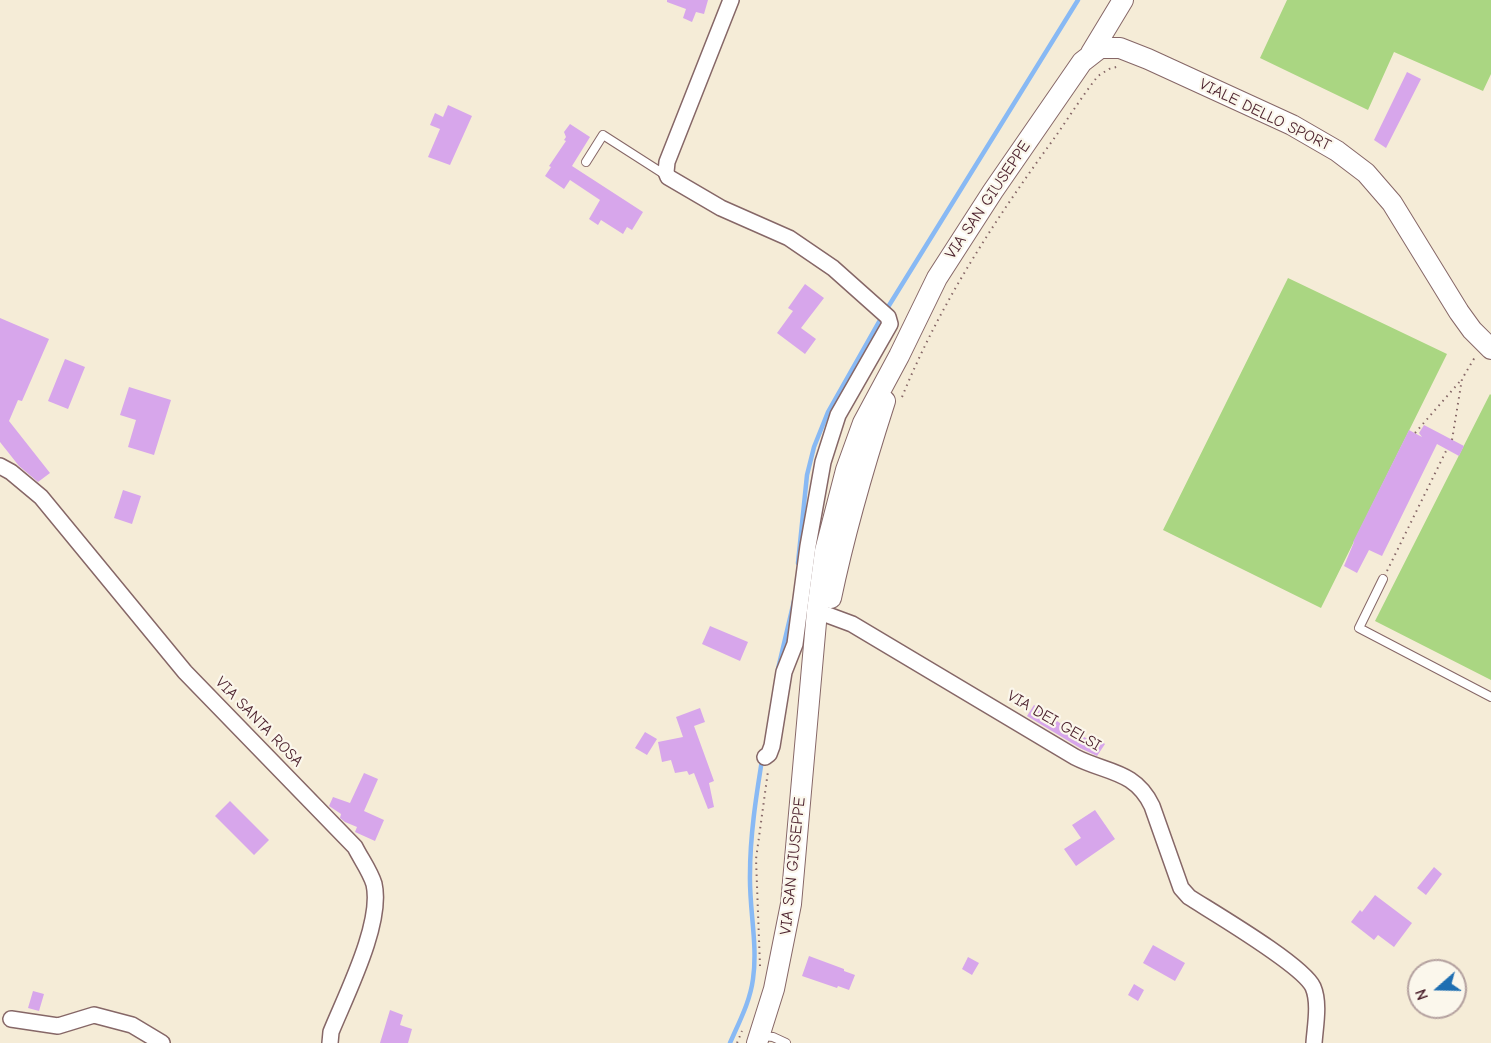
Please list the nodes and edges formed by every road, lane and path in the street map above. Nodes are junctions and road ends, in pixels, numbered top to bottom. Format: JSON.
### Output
{"nodes":[{"id":1,"x":731,"y":0,"type":"edge"},
{"id":2,"x":1123,"y":0,"type":"edge"},
{"id":3,"x":1091,"y":53,"type":"junction"},
{"id":4,"x":1123,"y":65,"type":"dead end"},
{"id":5,"x":586,"y":162,"type":"dead end"},
{"id":6,"x":668,"y":177,"type":"junction"},
{"id":7,"x":1484,"y":352,"type":"edge"},
{"id":8,"x":1462,"y":380,"type":"junction"},
{"id":9,"x":899,"y":405,"type":"dead end"},
{"id":10,"x":1415,"y":433,"type":"dead end"},
{"id":11,"x":1452,"y":440,"type":"dead end"},
{"id":12,"x":1447,"y":449,"type":"dead end"},
{"id":13,"x":823,"y":462,"type":"junction"},
{"id":14,"x":0,"y":466,"type":"edge"},
{"id":15,"x":854,"y":473,"type":"junction"},
{"id":16,"x":1383,"y":579,"type":"joint"},
{"id":17,"x":822,"y":612,"type":"junction"},
{"id":18,"x":1491,"y":697,"type":"edge"},
{"id":19,"x":767,"y":762,"type":"joint"},
{"id":20,"x":759,"y":975,"type":"dead end"},
{"id":21,"x":11,"y":1019,"type":"dead end"},
{"id":22,"x":746,"y":1022,"type":"dead end"},
{"id":23,"x":758,"y":1040,"type":"edge"},
{"id":24,"x":162,"y":1043,"type":"edge"},
{"id":25,"x":330,"y":1043,"type":"edge"},
{"id":26,"x":737,"y":1043,"type":"edge"},
{"id":27,"x":786,"y":1043,"type":"edge"},
{"id":28,"x":1314,"y":1043,"type":"edge"}],
"edges":[{"from":1,"to":6,"type":"street"},
{"from":2,"to":3,"type":"street","name":"VIA SAN GIUSEPPE"},
{"from":3,"to":7,"type":"street","name":"VIALE DELLO SPORT"},
{"from":3,"to":15,"type":"street","name":"VIA SAN GIUSEPPE"},
{"from":4,"to":9,"type":"path"},
{"from":5,"to":6,"type":"lane"},
{"from":6,"to":13,"type":"street"},
{"from":7,"to":8,"type":"path"},
{"from":8,"to":10,"type":"path"},
{"from":8,"to":11,"type":"path"},
{"from":12,"to":16,"type":"path"},
{"from":13,"to":15,"type":"street"},
{"from":13,"to":19,"type":"street"},
{"from":14,"to":25,"type":"street","name":"VIA SANTA ROSA"},
{"from":15,"to":17,"type":"street","name":"VIA SAN GIUSEPPE"},
{"from":16,"to":18,"type":"lane"},
{"from":17,"to":23,"type":"street","name":"VIA SAN GIUSEPPE"},
{"from":17,"to":28,"type":"street","name":"VIA DEI GELSI"},
{"from":19,"to":20,"type":"path"},
{"from":21,"to":24,"type":"street"},
{"from":22,"to":26,"type":"path"},
{"from":23,"to":27,"type":"lane"}]}
